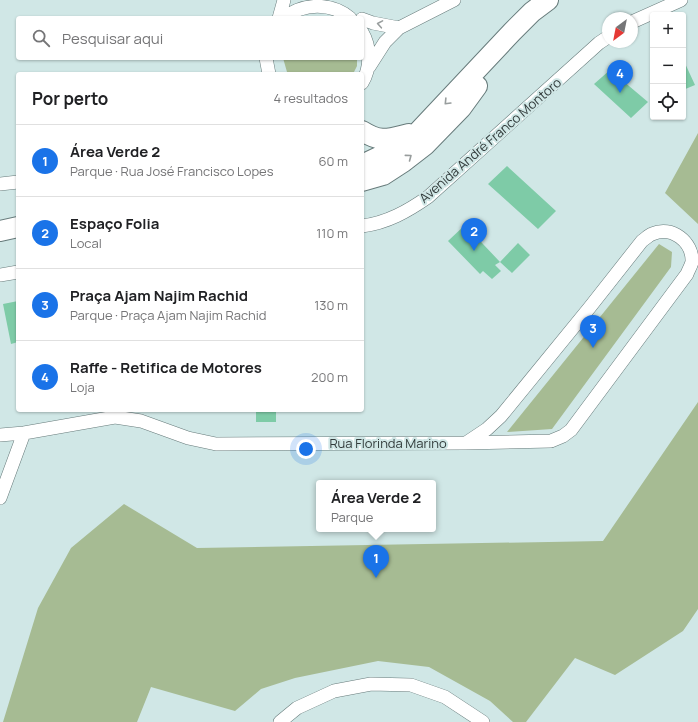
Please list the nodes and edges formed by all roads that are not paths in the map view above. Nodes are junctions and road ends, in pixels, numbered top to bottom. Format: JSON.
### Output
{"nodes":[{"id":1,"x":284,"y":0,"type":"edge"},
{"id":2,"x":316,"y":0,"type":"edge"},
{"id":3,"x":454,"y":0,"type":"edge"},
{"id":4,"x":548,"y":0,"type":"edge"},
{"id":5,"x":681,"y":0,"type":"edge"},
{"id":6,"x":331,"y":8,"type":"junction"},
{"id":7,"x":280,"y":16,"type":"edge"},
{"id":8,"x":287,"y":16,"type":"edge"},
{"id":9,"x":348,"y":16,"type":"edge"},
{"id":10,"x":638,"y":19,"type":"edge"},
{"id":11,"x":364,"y":20,"type":"edge"},
{"id":12,"x":399,"y":28,"type":"junction"},
{"id":13,"x":512,"y":32,"type":"junction"},
{"id":14,"x":364,"y":35,"type":"edge"},
{"id":15,"x":602,"y":42,"type":"edge"},
{"id":16,"x":266,"y":60,"type":"edge"},
{"id":17,"x":368,"y":67,"type":"junction"},
{"id":18,"x":269,"y":72,"type":"edge"},
{"id":19,"x":364,"y":78,"type":"edge"},
{"id":20,"x":364,"y":132,"type":"edge"},
{"id":21,"x":418,"y":132,"type":"junction"},
{"id":22,"x":364,"y":164,"type":"edge"},
{"id":23,"x":364,"y":171,"type":"edge"},
{"id":24,"x":384,"y":175,"type":"junction"},
{"id":25,"x":364,"y":180,"type":"edge"},
{"id":26,"x":16,"y":182,"type":"edge"},
{"id":27,"x":0,"y":184,"type":"edge"},
{"id":28,"x":364,"y":226,"type":"edge"},
{"id":29,"x":16,"y":228,"type":"edge"},
{"id":30,"x":0,"y":231,"type":"edge"},
{"id":31,"x":16,"y":272,"type":"edge"},
{"id":32,"x":0,"y":275,"type":"edge"},
{"id":33,"x":24,"y":433,"type":"junction"},
{"id":34,"x":0,"y":435,"type":"edge"},
{"id":35,"x":466,"y":442,"type":"junction"},
{"id":36,"x":0,"y":498,"type":"edge"},
{"id":37,"x":280,"y":722,"type":"edge"},
{"id":38,"x":483,"y":722,"type":"edge"}],
"edges":[{"from":1,"to":7,"type":"street"},
{"from":2,"to":6,"type":"street"},
{"from":3,"to":12,"type":"street"},
{"from":4,"to":13,"type":"main road"},
{"from":5,"to":10,"type":"street"},
{"from":6,"to":8,"type":"street"},
{"from":6,"to":9,"type":"street"},
{"from":12,"to":11,"type":"street","one_way":true},
{"from":12,"to":17,"type":"street"},
{"from":13,"to":21,"type":"main road","one_way":true},
{"from":24,"to":13,"type":"main road","one_way":true},
{"from":14,"to":17,"type":"street"},
{"from":15,"to":28,"type":"street","name":"Avenida André Franco Montoro"},
{"from":16,"to":18,"type":"street"},
{"from":17,"to":19,"type":"street"},
{"from":20,"to":21,"type":"main road"},
{"from":21,"to":22,"type":"main road"},
{"from":23,"to":24,"type":"main road"},
{"from":24,"to":25,"type":"main road"},
{"from":26,"to":27,"type":"street"},
{"from":29,"to":30,"type":"main road"},
{"from":31,"to":32,"type":"street"},
{"from":33,"to":34,"type":"street","name":"Rua Florinda Marino"},
{"from":33,"to":35,"type":"street","name":"Rua Florinda Marino"},
{"from":33,"to":36,"type":"street"},
{"from":35,"to":35,"type":"street","name":"Rua Florinda Marino"},
{"from":37,"to":38,"type":"street"}]}
